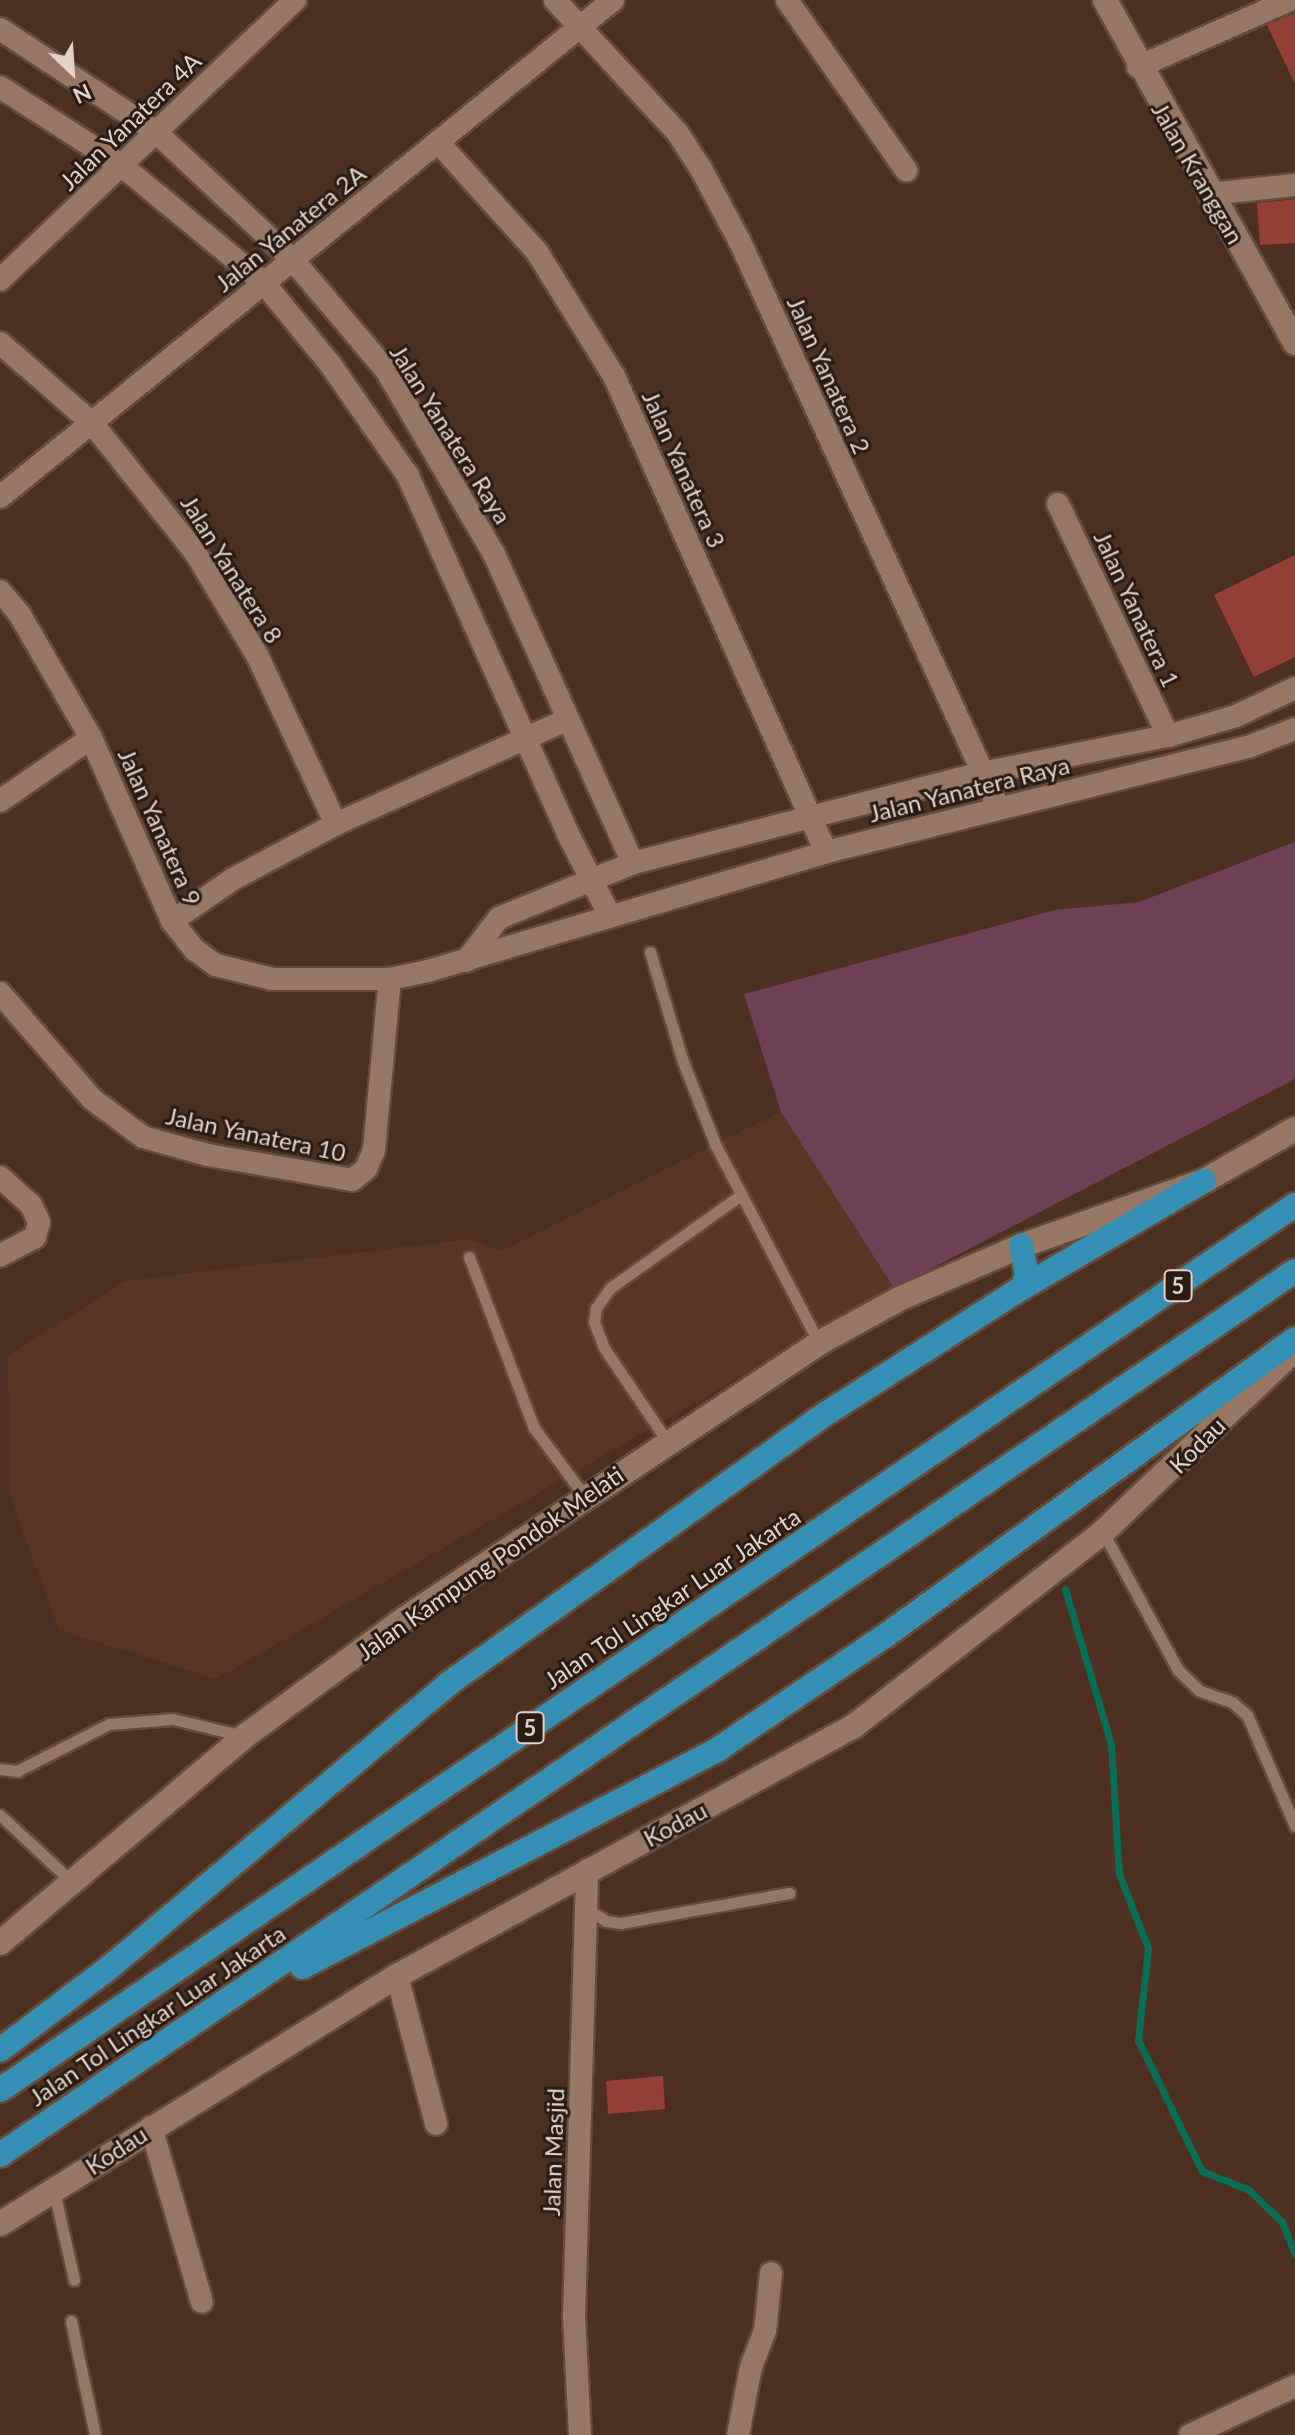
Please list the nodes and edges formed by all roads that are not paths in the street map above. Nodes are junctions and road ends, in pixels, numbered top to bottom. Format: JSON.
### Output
{"nodes":[{"id":1,"x":555,"y":0,"type":"edge"},
{"id":2,"x":613,"y":0,"type":"edge"},
{"id":3,"x":787,"y":0,"type":"edge"},
{"id":4,"x":1105,"y":0,"type":"edge"},
{"id":5,"x":1290,"y":0,"type":"edge"},
{"id":6,"x":285,"y":3,"type":"edge"},
{"id":7,"x":582,"y":25,"type":"junction"},
{"id":8,"x":0,"y":29,"type":"edge"},
{"id":9,"x":1138,"y":67,"type":"junction"},
{"id":10,"x":0,"y":87,"type":"edge"},
{"id":11,"x":156,"y":132,"type":"junction"},
{"id":12,"x":438,"y":142,"type":"junction"},
{"id":13,"x":121,"y":165,"type":"junction"},
{"id":14,"x":906,"y":170,"type":"dead end"},
{"id":15,"x":1295,"y":185,"type":"edge"},
{"id":16,"x":1209,"y":194,"type":"junction"},
{"id":17,"x":293,"y":260,"type":"junction"},
{"id":18,"x":0,"y":280,"type":"edge"},
{"id":19,"x":264,"y":283,"type":"junction"},
{"id":20,"x":0,"y":343,"type":"edge"},
{"id":21,"x":1295,"y":343,"type":"edge"},
{"id":22,"x":92,"y":423,"type":"junction"},
{"id":23,"x":0,"y":497,"type":"edge"},
{"id":24,"x":1058,"y":504,"type":"dead end"},
{"id":25,"x":0,"y":591,"type":"edge"},
{"id":26,"x":1295,"y":688,"type":"edge"},
{"id":27,"x":566,"y":720,"type":"junction"},
{"id":28,"x":1295,"y":729,"type":"edge"},
{"id":29,"x":1168,"y":736,"type":"junction"},
{"id":30,"x":91,"y":738,"type":"junction"},
{"id":31,"x":525,"y":739,"type":"junction"},
{"id":32,"x":982,"y":773,"type":"junction"},
{"id":33,"x":0,"y":801,"type":"edge"},
{"id":34,"x":999,"y":808,"type":"junction"},
{"id":35,"x":811,"y":816,"type":"junction"},
{"id":36,"x":336,"y":824,"type":"junction"},
{"id":37,"x":826,"y":852,"type":"junction"},
{"id":38,"x":633,"y":863,"type":"junction"},
{"id":39,"x":591,"y":878,"type":"junction"},
{"id":40,"x":610,"y":916,"type":"junction"},
{"id":41,"x":172,"y":921,"type":"junction"},
{"id":42,"x":650,"y":952,"type":"dead end"},
{"id":43,"x":466,"y":961,"type":"junction"},
{"id":44,"x":390,"y":979,"type":"junction"},
{"id":45,"x":0,"y":993,"type":"edge"},
{"id":46,"x":1295,"y":1129,"type":"edge"},
{"id":47,"x":0,"y":1177,"type":"edge"},
{"id":48,"x":1204,"y":1181,"type":"junction"},
{"id":49,"x":741,"y":1195,"type":"junction"},
{"id":50,"x":1295,"y":1205,"type":"edge"},
{"id":51,"x":1021,"y":1246,"type":"junction"},
{"id":52,"x":0,"y":1256,"type":"edge"},
{"id":53,"x":469,"y":1257,"type":"dead end"},
{"id":54,"x":1295,"y":1271,"type":"edge"},
{"id":55,"x":1022,"y":1288,"type":"junction"},
{"id":56,"x":1295,"y":1339,"type":"edge"},
{"id":57,"x":819,"y":1343,"type":"junction"},
{"id":58,"x":1295,"y":1349,"type":"edge"},
{"id":59,"x":667,"y":1441,"type":"junction"},
{"id":60,"x":585,"y":1497,"type":"junction"},
{"id":61,"x":1103,"y":1532,"type":"junction"},
{"id":62,"x":245,"y":1736,"type":"junction"},
{"id":63,"x":0,"y":1769,"type":"edge"},
{"id":64,"x":0,"y":1815,"type":"edge"},
{"id":65,"x":1295,"y":1826,"type":"edge"},
{"id":66,"x":587,"y":1870,"type":"junction"},
{"id":67,"x":70,"y":1880,"type":"junction"},
{"id":68,"x":789,"y":1893,"type":"dead end"},
{"id":69,"x":586,"y":1908,"type":"junction"},
{"id":70,"x":0,"y":1943,"type":"edge"},
{"id":71,"x":397,"y":1976,"type":"junction"},
{"id":72,"x":204,"y":2018,"type":"junction"},
{"id":73,"x":0,"y":2050,"type":"edge"},
{"id":74,"x":0,"y":2090,"type":"edge"},
{"id":75,"x":436,"y":2124,"type":"dead end"},
{"id":76,"x":151,"y":2127,"type":"junction"},
{"id":77,"x":0,"y":2155,"type":"edge"},
{"id":78,"x":54,"y":2191,"type":"junction"},
{"id":79,"x":0,"y":2224,"type":"edge"},
{"id":80,"x":771,"y":2273,"type":"dead end"},
{"id":81,"x":74,"y":2280,"type":"dead end"},
{"id":82,"x":202,"y":2302,"type":"dead end"},
{"id":83,"x":71,"y":2321,"type":"dead end"},
{"id":84,"x":1295,"y":2386,"type":"edge"},
{"id":85,"x":95,"y":2435,"type":"edge"},
{"id":86,"x":580,"y":2435,"type":"edge"},
{"id":87,"x":738,"y":2435,"type":"edge"},
{"id":88,"x":1190,"y":2435,"type":"edge"}],
"edges":[{"from":1,"to":7,"type":"street","name":"Jalan Yanatera 2"},
{"from":2,"to":7,"type":"street","name":"Jalan Yanatera 2A"},
{"from":3,"to":14,"type":"street"},
{"from":4,"to":9,"type":"main road","name":"Jalan Kranggan"},
{"from":5,"to":9,"type":"street"},
{"from":6,"to":11,"type":"street","name":"Jalan Yanatera 4A"},
{"from":7,"to":12,"type":"street","name":"Jalan Yanatera 2A"},
{"from":7,"to":32,"type":"street","name":"Jalan Yanatera 2"},
{"from":8,"to":11,"type":"street","name":"Jalan Yanatera Raya"},
{"from":9,"to":16,"type":"main road","name":"Jalan Kranggan"},
{"from":10,"to":13,"type":"street"},
{"from":11,"to":13,"type":"street","name":"Jalan Yanatera 4A"},
{"from":11,"to":17,"type":"street","name":"Jalan Yanatera Raya"},
{"from":12,"to":17,"type":"street","name":"Jalan Yanatera 2A"},
{"from":12,"to":35,"type":"street","name":"Jalan Yanatera 3"},
{"from":13,"to":18,"type":"street","name":"Jalan Yanatera 4A"},
{"from":13,"to":19,"type":"street"},
{"from":15,"to":16,"type":"street"},
{"from":16,"to":21,"type":"main road","name":"Jalan Kranggan"},
{"from":17,"to":19,"type":"street","name":"Jalan Yanatera 2A"},
{"from":17,"to":27,"type":"street","name":"Jalan Yanatera Raya"},
{"from":19,"to":22,"type":"street","name":"Jalan Yanatera 2A"},
{"from":19,"to":31,"type":"street"},
{"from":20,"to":22,"type":"street","name":"Jalan Yanatera 8"},
{"from":22,"to":23,"type":"street","name":"Jalan Yanatera 2A"},
{"from":22,"to":36,"type":"street","name":"Jalan Yanatera 8"},
{"from":24,"to":29,"type":"street","name":"Jalan Yanatera 1"},
{"from":25,"to":30,"type":"street","name":"Jalan Yanatera 9"},
{"from":26,"to":29,"type":"street","name":"Jalan Yanatera Raya"},
{"from":27,"to":31,"type":"street"},
{"from":27,"to":38,"type":"street","name":"Jalan Yanatera Raya"},
{"from":28,"to":34,"type":"street","name":"Jalan Yanatera Raya"},
{"from":29,"to":32,"type":"street","name":"Jalan Yanatera Raya"},
{"from":30,"to":33,"type":"street"},
{"from":30,"to":41,"type":"street","name":"Jalan Yanatera 9"},
{"from":31,"to":36,"type":"street"},
{"from":31,"to":39,"type":"street"},
{"from":32,"to":34,"type":"street","name":"Jalan Yanatera 2"},
{"from":32,"to":35,"type":"street","name":"Jalan Yanatera Raya"},
{"from":34,"to":37,"type":"street","name":"Jalan Yanatera Raya"},
{"from":35,"to":37,"type":"street","name":"Jalan Yanatera 3"},
{"from":35,"to":38,"type":"street","name":"Jalan Yanatera Raya"},
{"from":36,"to":41,"type":"street"},
{"from":37,"to":40,"type":"street","name":"Jalan Yanatera Raya"},
{"from":38,"to":39,"type":"street","name":"Jalan Yanatera Raya"},
{"from":39,"to":40,"type":"street"},
{"from":39,"to":43,"type":"street","name":"Jalan Yanatera Raya"},
{"from":40,"to":43,"type":"street","name":"Jalan Yanatera Raya"},
{"from":41,"to":44,"type":"street","name":"Jalan Yanatera 9"},
{"from":42,"to":49,"type":"lane"},
{"from":43,"to":44,"type":"street","name":"Jalan Yanatera Raya"},
{"from":44,"to":45,"type":"street","name":"Jalan Yanatera 10"},
{"from":46,"to":48,"type":"main road","name":"Jalan Kampung Pondok Melati"},
{"from":47,"to":52,"type":"street"},
{"from":48,"to":51,"type":"main road","name":"Jalan Kampung Pondok Melati"},
{"from":48,"to":55,"type":"highway"},
{"from":49,"to":57,"type":"lane"},
{"from":49,"to":59,"type":"lane"},
{"from":50,"to":74,"type":"highway","name":"Jalan Tol Lingkar Luar Jakarta","number":"5"},
{"from":51,"to":55,"type":"highway"},
{"from":51,"to":57,"type":"main road","name":"Jalan Kampung Pondok Melati"},
{"from":53,"to":60,"type":"lane"},
{"from":54,"to":72,"type":"highway","name":"Jalan Tol Lingkar Luar Jakarta","number":"5"},
{"from":55,"to":73,"type":"highway"},
{"from":56,"to":72,"type":"highway"},
{"from":57,"to":59,"type":"main road","name":"Jalan Kampung Pondok Melati"},
{"from":58,"to":61,"type":"main road","name":"Kodau"},
{"from":59,"to":60,"type":"main road","name":"Jalan Kampung Pondok Melati"},
{"from":60,"to":62,"type":"main road","name":"Jalan Kampung Pondok Melati"},
{"from":61,"to":65,"type":"lane"},
{"from":61,"to":66,"type":"main road","name":"Kodau"},
{"from":62,"to":63,"type":"lane"},
{"from":62,"to":67,"type":"main road","name":"Jalan Kampung Pondok Melati"},
{"from":64,"to":67,"type":"lane"},
{"from":66,"to":69,"type":"street","name":"Jalan Masjid"},
{"from":66,"to":71,"type":"main road","name":"Kodau"},
{"from":67,"to":70,"type":"main road","name":"Jalan Kampung Pondok Melati"},
{"from":68,"to":69,"type":"lane"},
{"from":69,"to":86,"type":"street","name":"Jalan Masjid"},
{"from":71,"to":75,"type":"street"},
{"from":71,"to":76,"type":"main road","name":"Kodau"},
{"from":72,"to":77,"type":"highway","name":"Jalan Tol Lingkar Luar Jakarta","number":"5"},
{"from":76,"to":78,"type":"main road","name":"Kodau"},
{"from":76,"to":82,"type":"street"},
{"from":78,"to":79,"type":"main road","name":"Kodau"},
{"from":78,"to":81,"type":"lane"},
{"from":80,"to":87,"type":"street"},
{"from":83,"to":85,"type":"lane"},
{"from":84,"to":88,"type":"street"}]}
